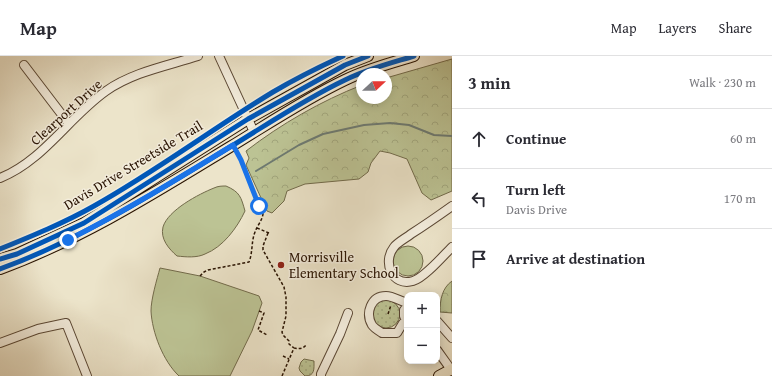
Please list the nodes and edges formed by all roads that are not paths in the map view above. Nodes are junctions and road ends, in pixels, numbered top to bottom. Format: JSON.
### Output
{"nodes":[{"id":1,"x":198,"y":56,"type":"edge"},
{"id":2,"x":219,"y":56,"type":"edge"},
{"id":3,"x":368,"y":56,"type":"edge"},
{"id":4,"x":414,"y":56,"type":"edge"},
{"id":5,"x":24,"y":65,"type":"dead end"},
{"id":6,"x":248,"y":119,"type":"junction"},
{"id":7,"x":68,"y":124,"type":"junction"},
{"id":8,"x":254,"y":132,"type":"junction"},
{"id":9,"x":0,"y":178,"type":"edge"},
{"id":10,"x":452,"y":206,"type":"edge"},
{"id":11,"x":452,"y":247,"type":"edge"},
{"id":12,"x":0,"y":259,"type":"edge"},
{"id":13,"x":0,"y":269,"type":"edge"},
{"id":14,"x":404,"y":302,"type":"edge"},
{"id":15,"x":348,"y":313,"type":"dead end"},
{"id":16,"x":404,"y":324,"type":"edge"},
{"id":17,"x":440,"y":324,"type":"edge"},
{"id":18,"x":452,"y":338,"type":"edge"},
{"id":19,"x":0,"y":343,"type":"edge"},
{"id":20,"x":440,"y":354,"type":"edge"},
{"id":21,"x":452,"y":370,"type":"edge"},
{"id":22,"x":87,"y":376,"type":"edge"},
{"id":23,"x":321,"y":376,"type":"edge"},
{"id":24,"x":439,"y":376,"type":"edge"}],
"edges":[{"from":1,"to":7,"type":"street","name":"Clearport Drive"},
{"from":2,"to":6,"type":"street"},
{"from":3,"to":6,"type":"main road"},
{"from":4,"to":8,"type":"main road"},
{"from":5,"to":7,"type":"street"},
{"from":6,"to":8,"type":"street"},
{"from":6,"to":12,"type":"main road"},
{"from":7,"to":9,"type":"street","name":"Clearport Drive"},
{"from":8,"to":13,"type":"main road"},
{"from":10,"to":11,"type":"street"},
{"from":14,"to":16,"type":"street"},
{"from":15,"to":23,"type":"street"},
{"from":17,"to":18,"type":"street"},
{"from":19,"to":22,"type":"street"},
{"from":20,"to":21,"type":"street"},
{"from":21,"to":24,"type":"main road"}]}
